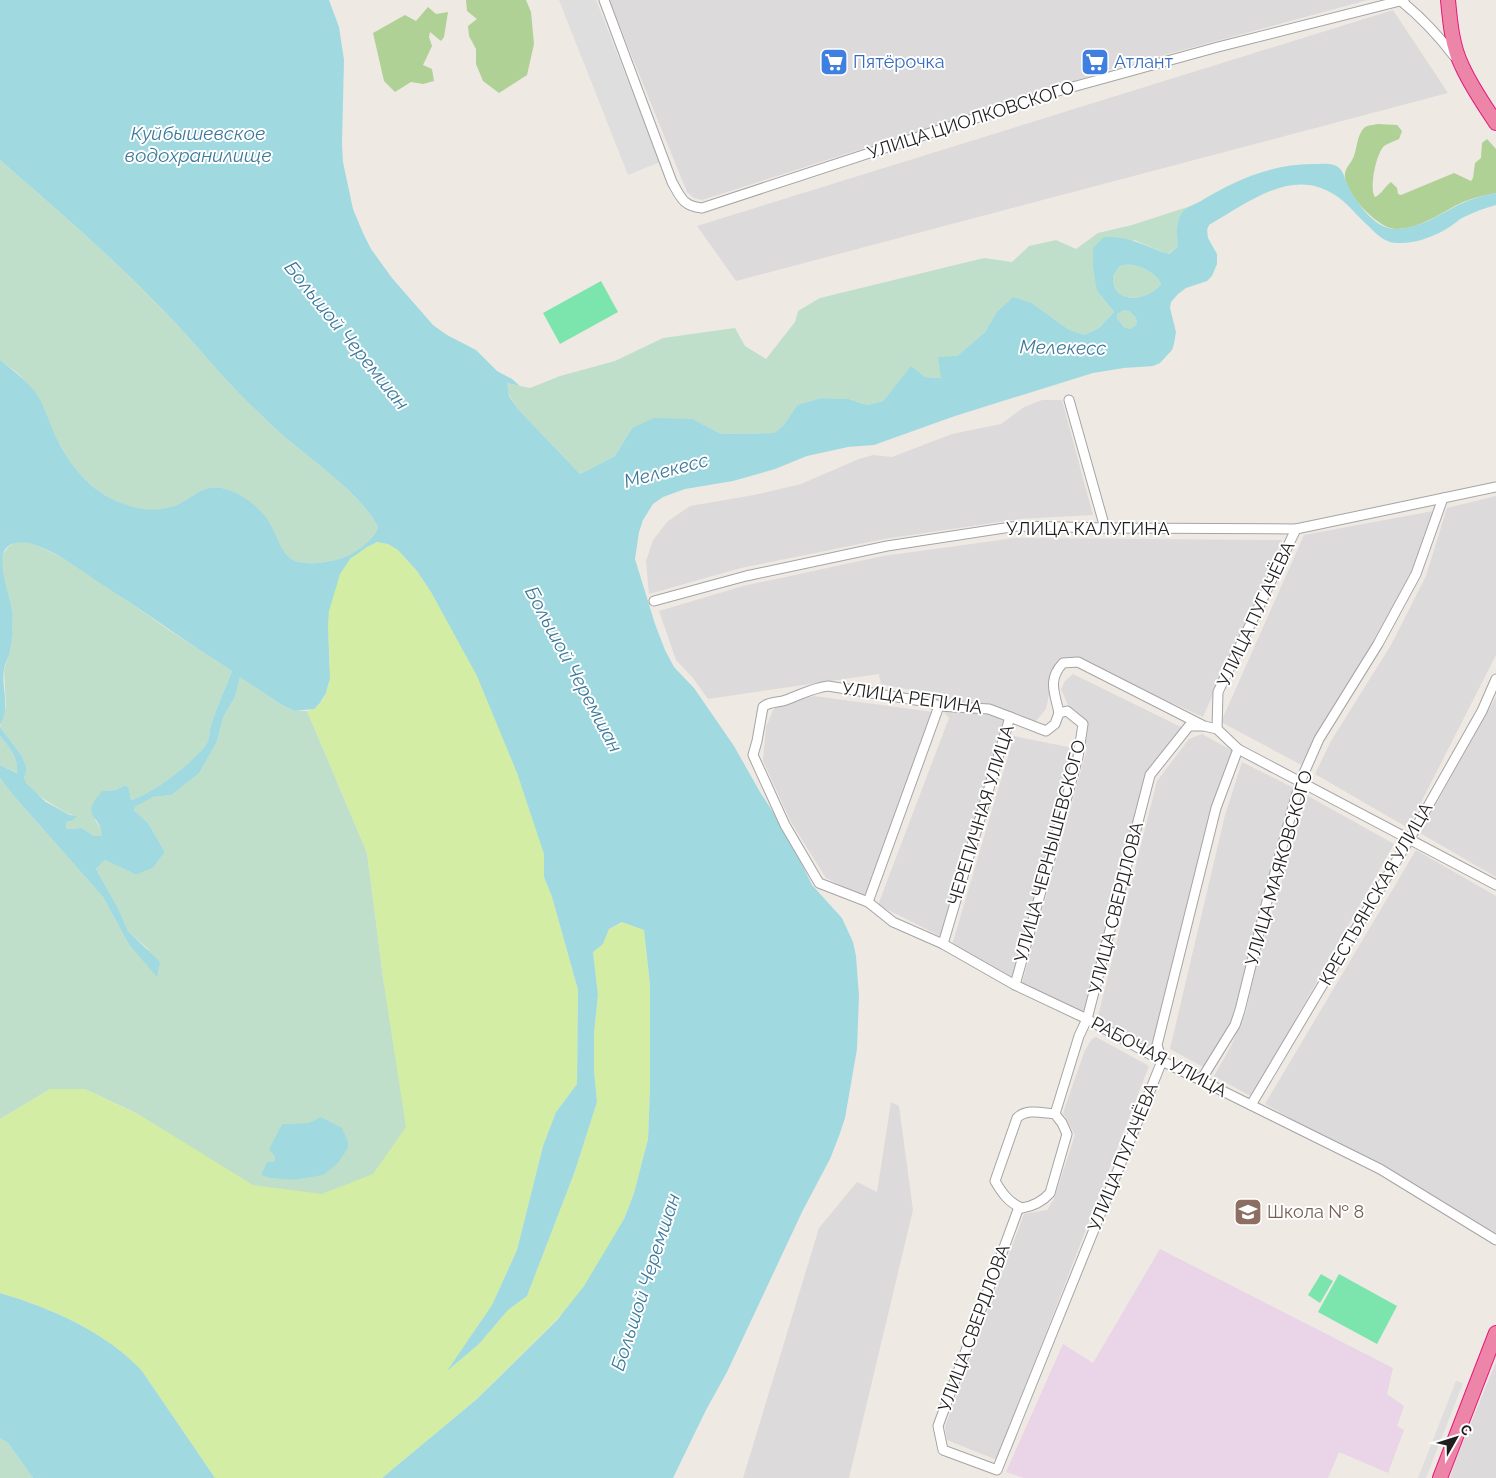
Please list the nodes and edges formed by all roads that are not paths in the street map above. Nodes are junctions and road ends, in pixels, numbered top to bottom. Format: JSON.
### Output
{"nodes":[{"id":1,"x":604,"y":0,"type":"edge"},
{"id":2,"x":1402,"y":0,"type":"edge"},
{"id":3,"x":1448,"y":0,"type":"edge"},
{"id":4,"x":1461,"y":64,"type":"junction"},
{"id":5,"x":1496,"y":124,"type":"edge"},
{"id":6,"x":1069,"y":400,"type":"dead end"},
{"id":7,"x":1496,"y":487,"type":"edge"},
{"id":8,"x":1443,"y":498,"type":"junction"},
{"id":9,"x":1106,"y":528,"type":"junction"},
{"id":10,"x":1296,"y":529,"type":"junction"},
{"id":11,"x":654,"y":601,"type":"dead end"},
{"id":12,"x":1496,"y":679,"type":"edge"},
{"id":13,"x":939,"y":706,"type":"junction"},
{"id":14,"x":1059,"y":713,"type":"junction"},
{"id":15,"x":1010,"y":717,"type":"junction"},
{"id":16,"x":1204,"y":726,"type":"junction"},
{"id":17,"x":1217,"y":729,"type":"junction"},
{"id":18,"x":1238,"y":749,"type":"junction"},
{"id":19,"x":1300,"y":782,"type":"junction"},
{"id":20,"x":1410,"y":838,"type":"junction"},
{"id":21,"x":819,"y":883,"type":"joint"},
{"id":22,"x":1496,"y":885,"type":"edge"},
{"id":23,"x":868,"y":902,"type":"junction"},
{"id":24,"x":943,"y":944,"type":"junction"},
{"id":25,"x":1015,"y":985,"type":"junction"},
{"id":26,"x":1087,"y":1019,"type":"junction"},
{"id":27,"x":1162,"y":1061,"type":"junction"},
{"id":28,"x":1201,"y":1080,"type":"junction"},
{"id":29,"x":1251,"y":1105,"type":"junction"},
{"id":30,"x":1055,"y":1114,"type":"junction"},
{"id":31,"x":1019,"y":1207,"type":"junction"},
{"id":32,"x":1496,"y":1240,"type":"edge"},
{"id":33,"x":1496,"y":1333,"type":"edge"},
{"id":34,"x":943,"y":1450,"type":"joint"},
{"id":35,"x":1440,"y":1478,"type":"edge"}],
"edges":[{"from":1,"to":2,"type":"street","name":"УЛИЦА ЦИОЛКОВСКОГО"},
{"from":2,"to":4,"type":"street","name":"УЛИЦА ЦИОЛКОВСКОГО"},
{"from":3,"to":4,"type":"highway"},
{"from":4,"to":5,"type":"highway"},
{"from":6,"to":9,"type":"street"},
{"from":7,"to":8,"type":"street","name":"УЛИЦА КАЛУГИНА"},
{"from":8,"to":10,"type":"street","name":"УЛИЦА КАЛУГИНА"},
{"from":8,"to":19,"type":"street","name":"УЛИЦА МАЯКОВСКОГО"},
{"from":9,"to":10,"type":"street","name":"УЛИЦА КАЛУГИНА"},
{"from":9,"to":11,"type":"street","name":"УЛИЦА КАЛУГИНА"},
{"from":10,"to":17,"type":"street","name":"УЛИЦА ПУГАЧЁВА"},
{"from":12,"to":20,"type":"street","name":"КРЕСТЬЯНСКАЯ УЛИЦА"},
{"from":13,"to":15,"type":"street","name":"УЛИЦА РЕПИНА"},
{"from":13,"to":21,"type":"street","name":"УЛИЦА РЕПИНА"},
{"from":13,"to":23,"type":"street"},
{"from":14,"to":15,"type":"street","name":"ЧЕРЕПИЧНАЯ УЛИЦА"},
{"from":14,"to":16,"type":"street"},
{"from":14,"to":25,"type":"street","name":"УЛИЦА ЧЕРНЫШЕВСКОГО"},
{"from":15,"to":24,"type":"street","name":"ЧЕРЕПИЧНАЯ УЛИЦА"},
{"from":16,"to":17,"type":"street"},
{"from":16,"to":26,"type":"street","name":"УЛИЦА СВЕРДЛОВА"},
{"from":17,"to":18,"type":"street"},
{"from":18,"to":19,"type":"street"},
{"from":18,"to":27,"type":"street","name":"УЛИЦА ПУГАЧЁВА"},
{"from":19,"to":20,"type":"street"},
{"from":19,"to":28,"type":"street","name":"УЛИЦА МАЯКОВСКОГО"},
{"from":20,"to":22,"type":"street"},
{"from":20,"to":29,"type":"street","name":"КРЕСТЬЯНСКАЯ УЛИЦА"},
{"from":21,"to":23,"type":"street","name":"РАБОЧАЯ УЛИЦА"},
{"from":23,"to":24,"type":"street","name":"РАБОЧАЯ УЛИЦА"},
{"from":24,"to":25,"type":"street","name":"РАБОЧАЯ УЛИЦА"},
{"from":25,"to":26,"type":"street","name":"РАБОЧАЯ УЛИЦА"},
{"from":26,"to":27,"type":"street","name":"РАБОЧАЯ УЛИЦА"},
{"from":26,"to":30,"type":"street","name":"УЛИЦА СВЕРДЛОВА"},
{"from":27,"to":28,"type":"street","name":"РАБОЧАЯ УЛИЦА"},
{"from":27,"to":34,"type":"street","name":"УЛИЦА ПУГАЧЁВА"},
{"from":28,"to":29,"type":"street","name":"РАБОЧАЯ УЛИЦА"},
{"from":29,"to":32,"type":"street","name":"РАБОЧАЯ УЛИЦА"},
{"from":30,"to":31,"type":"street"},
{"from":30,"to":31,"type":"street"},
{"from":31,"to":34,"type":"street","name":"УЛИЦА СВЕРДЛОВА"},
{"from":33,"to":35,"type":"highway"}]}
